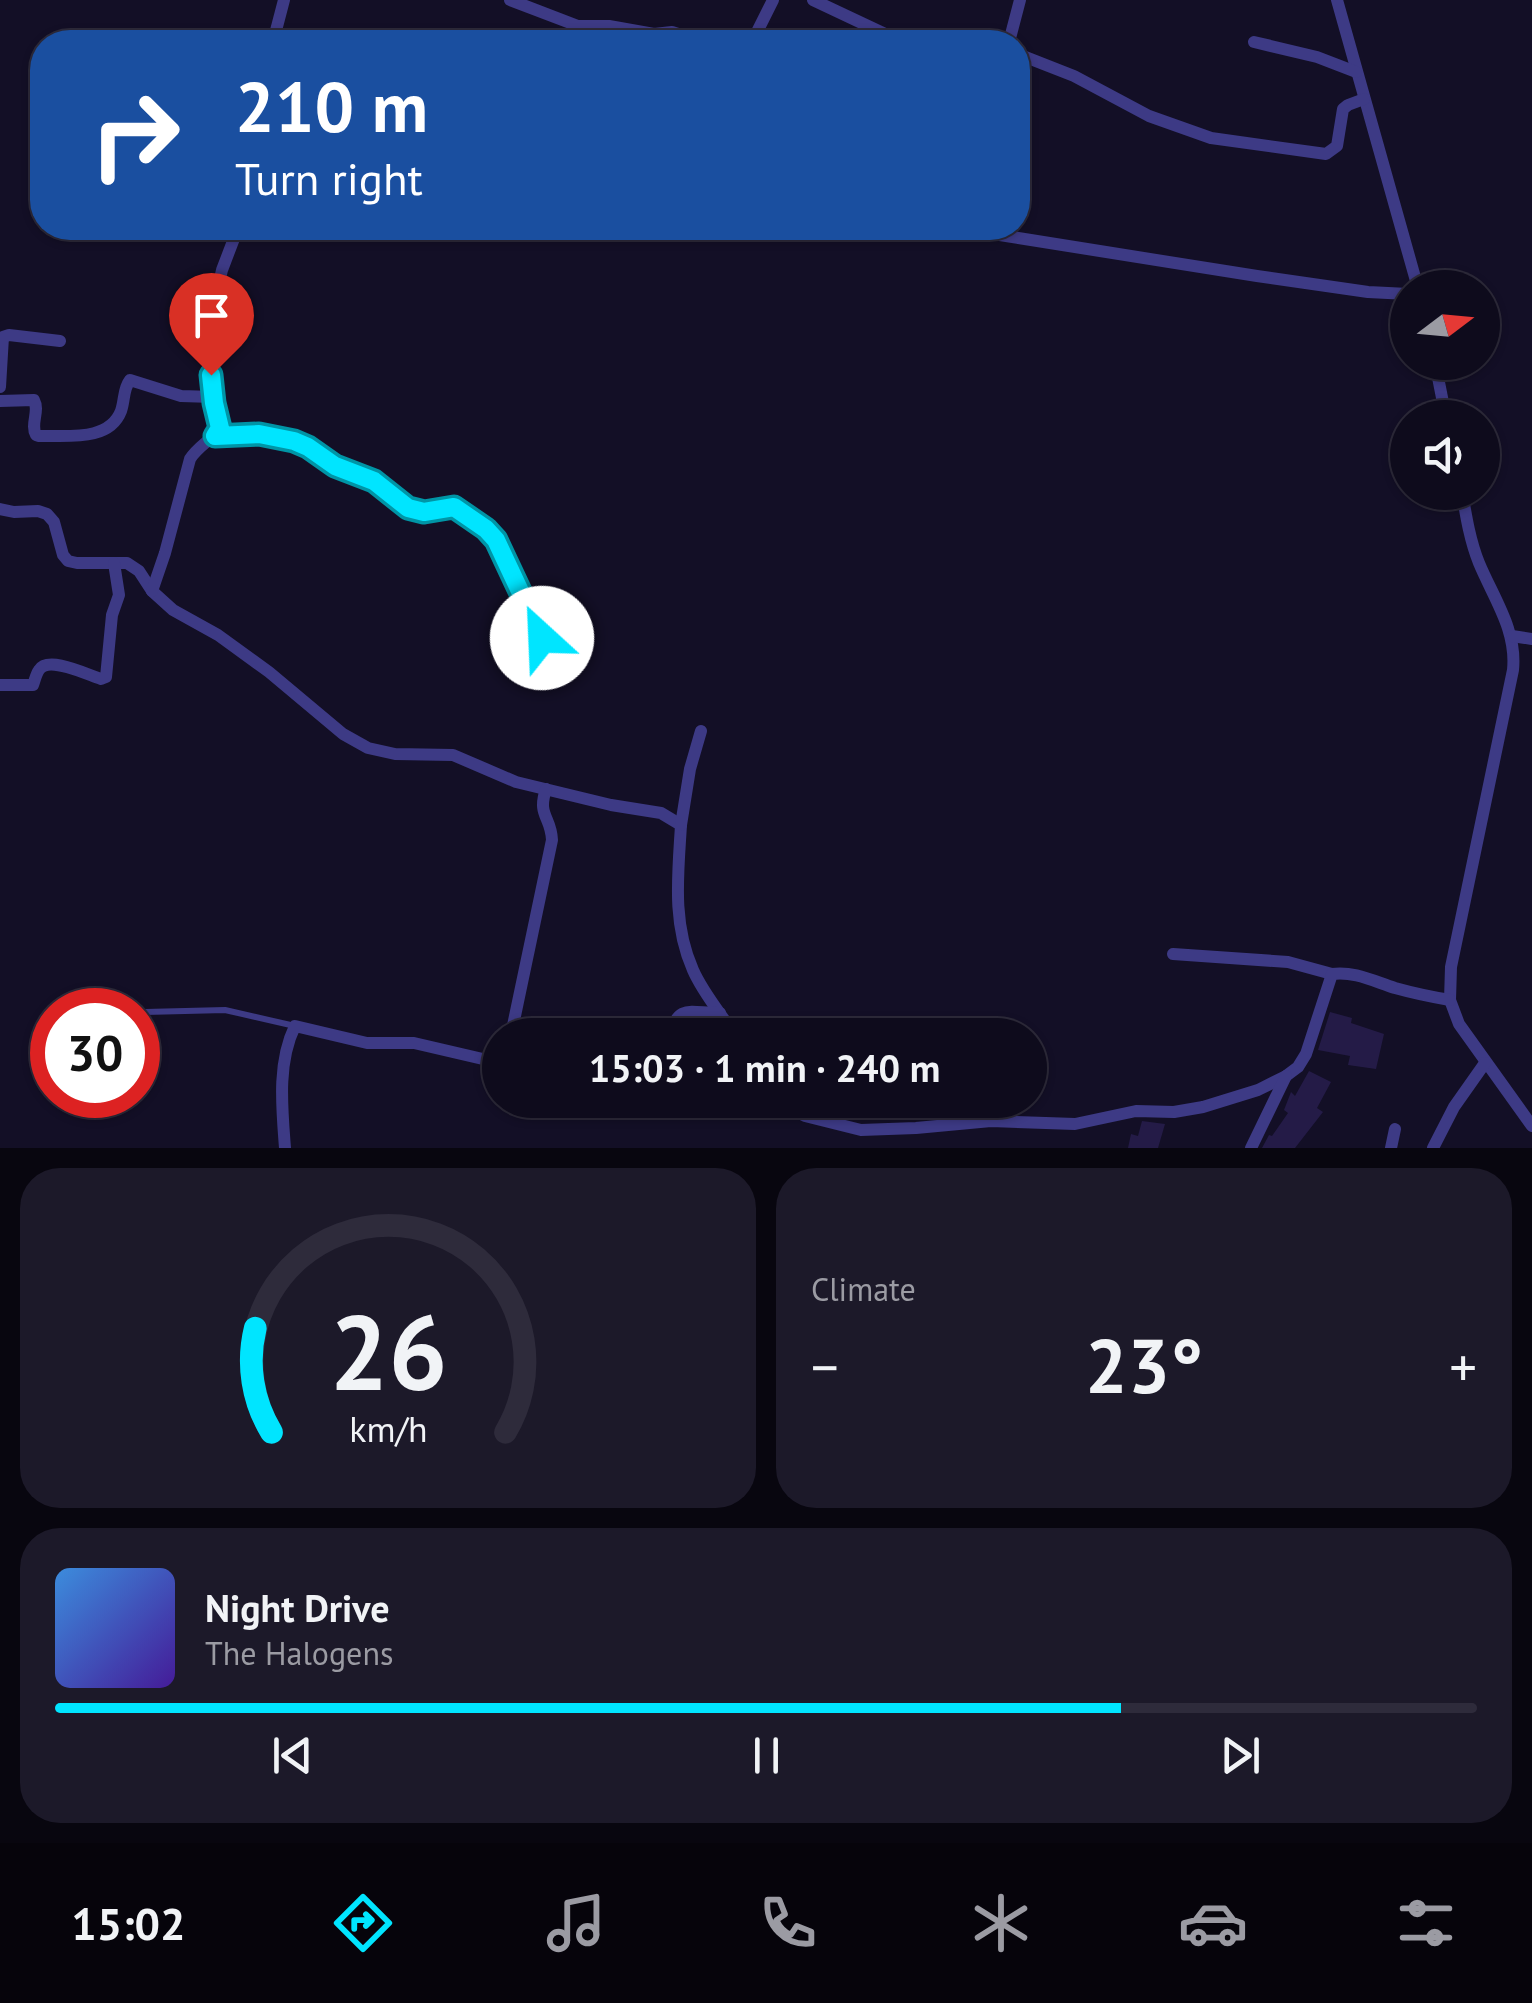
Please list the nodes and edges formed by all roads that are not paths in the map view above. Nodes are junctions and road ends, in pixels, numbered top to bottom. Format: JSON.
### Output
{"nodes":[{"id":1,"x":284,"y":0,"type":"edge"},
{"id":2,"x":510,"y":0,"type":"edge"},
{"id":3,"x":773,"y":0,"type":"edge"},
{"id":4,"x":813,"y":0,"type":"edge"},
{"id":5,"x":1020,"y":0,"type":"edge"},
{"id":6,"x":1337,"y":0,"type":"edge"},
{"id":7,"x":276,"y":30,"type":"edge"},
{"id":8,"x":632,"y":30,"type":"edge"},
{"id":9,"x":758,"y":30,"type":"edge"},
{"id":10,"x":877,"y":30,"type":"edge"},
{"id":11,"x":1012,"y":30,"type":"edge"},
{"id":12,"x":1254,"y":42,"type":"dead end"},
{"id":13,"x":1030,"y":62,"type":"edge"},
{"id":14,"x":1356,"y":72,"type":"junction"},
{"id":15,"x":1364,"y":98,"type":"junction"},
{"id":16,"x":1030,"y":239,"type":"edge"},
{"id":17,"x":234,"y":240,"type":"edge"},
{"id":18,"x":1413,"y":270,"type":"edge"},
{"id":19,"x":1390,"y":293,"type":"edge"},
{"id":20,"x":60,"y":341,"type":"dead end"},
{"id":21,"x":0,"y":387,"type":"edge"},
{"id":22,"x":213,"y":397,"type":"junction"},
{"id":23,"x":0,"y":401,"type":"edge"},
{"id":24,"x":215,"y":436,"type":"junction"},
{"id":25,"x":0,"y":510,"type":"edge"},
{"id":26,"x":1466,"y":510,"type":"edge"},
{"id":27,"x":114,"y":563,"type":"junction"},
{"id":28,"x":152,"y":591,"type":"junction"},
{"id":29,"x":1512,"y":636,"type":"junction"},
{"id":30,"x":1532,"y":639,"type":"edge"},
{"id":31,"x":569,"y":668,"type":"dead end"},
{"id":32,"x":0,"y":685,"type":"edge"},
{"id":33,"x":701,"y":731,"type":"dead end"},
{"id":34,"x":546,"y":789,"type":"junction"},
{"id":35,"x":680,"y":825,"type":"junction"},
{"id":36,"x":1173,"y":954,"type":"dead end"},
{"id":37,"x":1332,"y":974,"type":"junction"},
{"id":38,"x":1450,"y":1000,"type":"junction"},
{"id":39,"x":160,"y":1012,"type":"edge"},
{"id":40,"x":720,"y":1014,"type":"junction"},
{"id":41,"x":515,"y":1018,"type":"edge"},
{"id":42,"x":676,"y":1018,"type":"edge"},
{"id":43,"x":723,"y":1018,"type":"edge"},
{"id":44,"x":295,"y":1026,"type":"junction"},
{"id":45,"x":482,"y":1059,"type":"edge"},
{"id":46,"x":1485,"y":1063,"type":"junction"},
{"id":47,"x":1286,"y":1076,"type":"junction"},
{"id":48,"x":813,"y":1118,"type":"edge"},
{"id":49,"x":1532,"y":1126,"type":"edge"},
{"id":50,"x":1395,"y":1129,"type":"dead end"},
{"id":51,"x":285,"y":1148,"type":"edge"},
{"id":52,"x":1252,"y":1148,"type":"edge"},
{"id":53,"x":1390,"y":1148,"type":"edge"},
{"id":54,"x":1433,"y":1148,"type":"edge"}],
"edges":[{"from":1,"to":7,"type":"street"},
{"from":2,"to":8,"type":"street"},
{"from":3,"to":9,"type":"street"},
{"from":4,"to":10,"type":"street"},
{"from":5,"to":11,"type":"street"},
{"from":6,"to":14,"type":"street"},
{"from":12,"to":14,"type":"street"},
{"from":13,"to":15,"type":"street"},
{"from":14,"to":15,"type":"street"},
{"from":15,"to":18,"type":"street"},
{"from":16,"to":19,"type":"street"},
{"from":17,"to":22,"type":"street"},
{"from":20,"to":21,"type":"street"},
{"from":22,"to":23,"type":"street"},
{"from":22,"to":24,"type":"street"},
{"from":24,"to":28,"type":"street"},
{"from":24,"to":31,"type":"street"},
{"from":25,"to":27,"type":"street"},
{"from":26,"to":29,"type":"street"},
{"from":27,"to":28,"type":"street"},
{"from":27,"to":32,"type":"street"},
{"from":28,"to":34,"type":"street"},
{"from":29,"to":30,"type":"street"},
{"from":29,"to":38,"type":"street"},
{"from":33,"to":35,"type":"street"},
{"from":34,"to":35,"type":"street"},
{"from":34,"to":41,"type":"street"},
{"from":35,"to":40,"type":"street"},
{"from":36,"to":37,"type":"street"},
{"from":37,"to":38,"type":"street"},
{"from":37,"to":47,"type":"street"},
{"from":38,"to":46,"type":"street"},
{"from":39,"to":44,"type":"lane"},
{"from":40,"to":42,"type":"street"},
{"from":40,"to":43,"type":"street"},
{"from":44,"to":45,"type":"street"},
{"from":44,"to":51,"type":"street"},
{"from":46,"to":49,"type":"street"},
{"from":46,"to":54,"type":"street"},
{"from":47,"to":48,"type":"street"},
{"from":47,"to":52,"type":"street"},
{"from":50,"to":53,"type":"street"}]}
